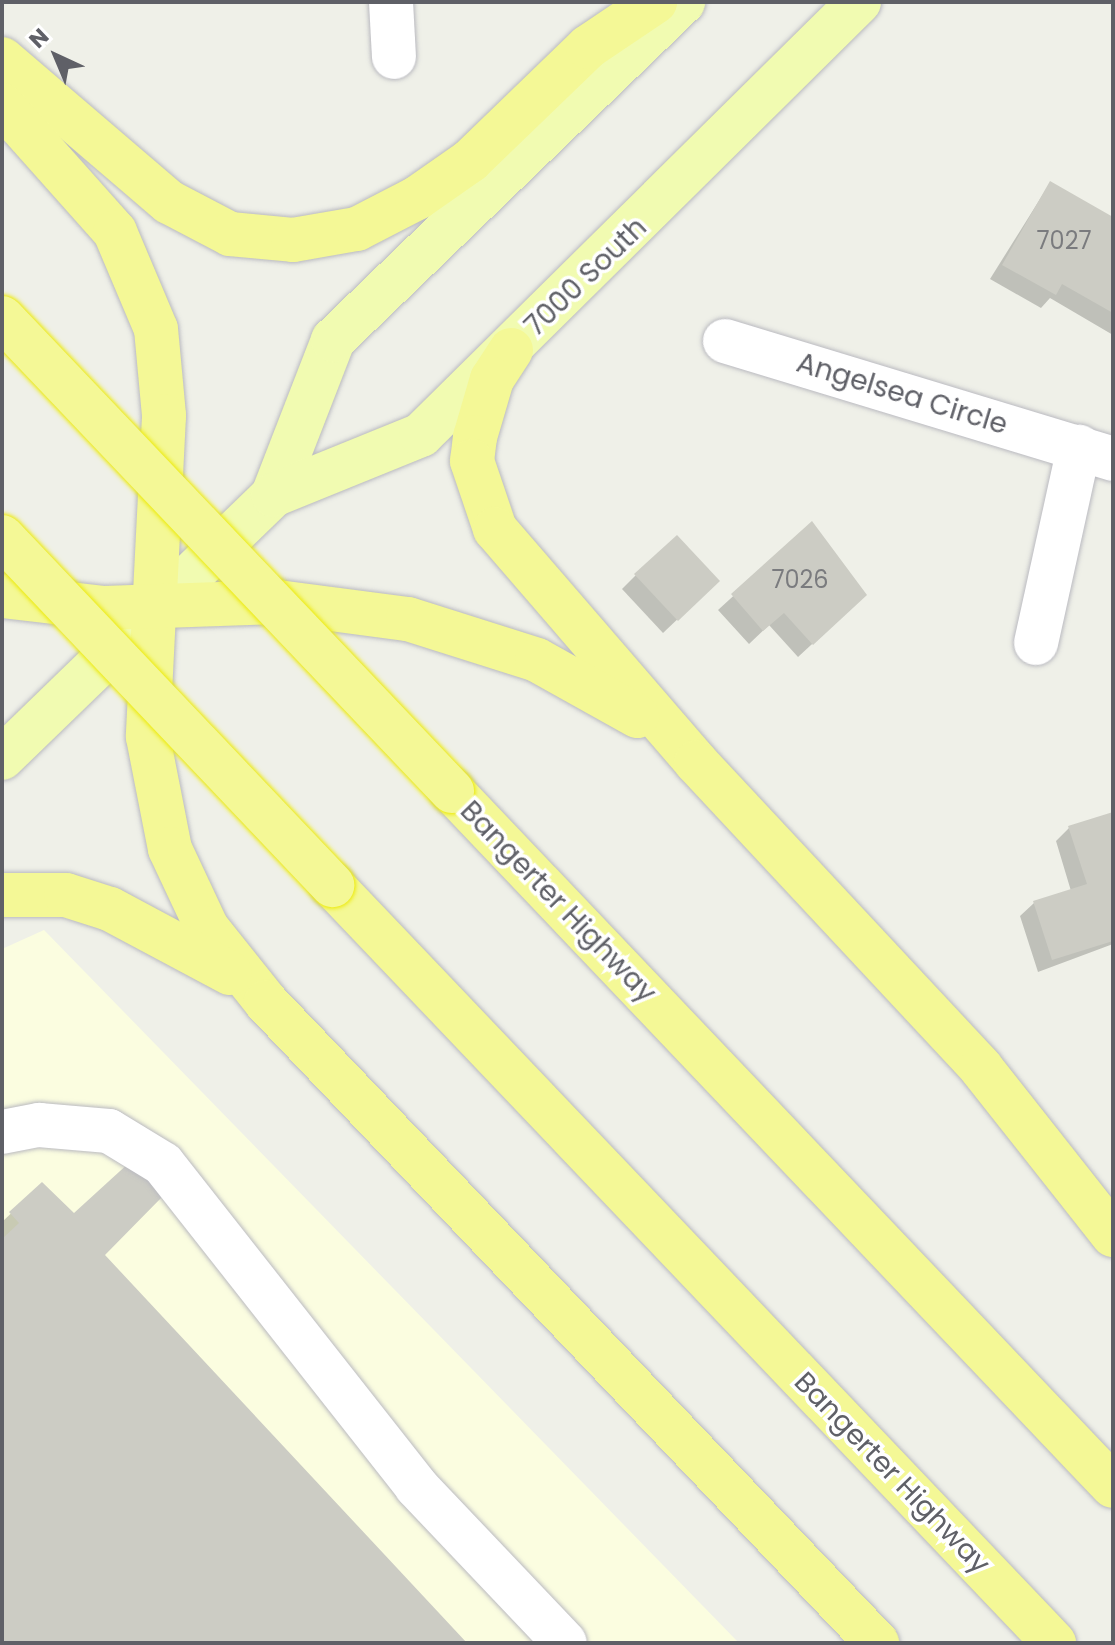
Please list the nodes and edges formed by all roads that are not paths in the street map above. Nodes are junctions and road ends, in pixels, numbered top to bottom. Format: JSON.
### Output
{"nodes":[{"id":1,"x":391,"y":2,"type":"edge"},
{"id":2,"x":655,"y":2,"type":"edge"},
{"id":3,"x":683,"y":2,"type":"edge"},
{"id":4,"x":859,"y":2,"type":"edge"},
{"id":5,"x":394,"y":57,"type":"dead end"},
{"id":6,"x":2,"y":59,"type":"edge"},
{"id":7,"x":2,"y":105,"type":"edge"},
{"id":8,"x":2,"y":318,"type":"edge"},
{"id":9,"x":725,"y":341,"type":"dead end"},
{"id":10,"x":511,"y":350,"type":"junction"},
{"id":11,"x":1096,"y":453,"type":"edge"},
{"id":12,"x":273,"y":495,"type":"junction"},
{"id":13,"x":2,"y":537,"type":"edge"},
{"id":14,"x":2,"y":596,"type":"edge"},
{"id":15,"x":159,"y":607,"type":"junction"},
{"id":16,"x":1036,"y":643,"type":"dead end"},
{"id":17,"x":2,"y":758,"type":"edge"},
{"id":18,"x":696,"y":762,"type":"junction"},
{"id":19,"x":2,"y":895,"type":"edge"},
{"id":20,"x":266,"y":1002,"type":"junction"},
{"id":21,"x":2,"y":1132,"type":"edge"},
{"id":22,"x":1113,"y":1235,"type":"edge"},
{"id":23,"x":1113,"y":1486,"type":"edge"},
{"id":24,"x":565,"y":1643,"type":"edge"},
{"id":25,"x":877,"y":1643,"type":"edge"},
{"id":26,"x":1054,"y":1643,"type":"edge"}],
"edges":[{"from":1,"to":5,"type":"street"},
{"from":2,"to":6,"type":"highway"},
{"from":3,"to":12,"type":"main road","name":"7000 South"},
{"from":4,"to":10,"type":"main road","name":"7000 South"},
{"from":7,"to":15,"type":"highway"},
{"from":8,"to":23,"type":"highway","name":"Bangerter Highway","bridge":true},
{"from":9,"to":11,"type":"street","name":"Angelsea Circle"},
{"from":10,"to":12,"type":"main road","name":"7000 South"},
{"from":10,"to":18,"type":"highway"},
{"from":11,"to":16,"type":"street"},
{"from":12,"to":15,"type":"main road","name":"7000 South"},
{"from":13,"to":26,"type":"highway","name":"Bangerter Highway","bridge":true},
{"from":14,"to":15,"type":"highway"},
{"from":15,"to":17,"type":"main road","name":"7000 South"},
{"from":15,"to":18,"type":"highway"},
{"from":15,"to":20,"type":"highway"},
{"from":18,"to":22,"type":"highway"},
{"from":19,"to":20,"type":"highway"},
{"from":20,"to":25,"type":"highway"},
{"from":21,"to":24,"type":"street"}]}
